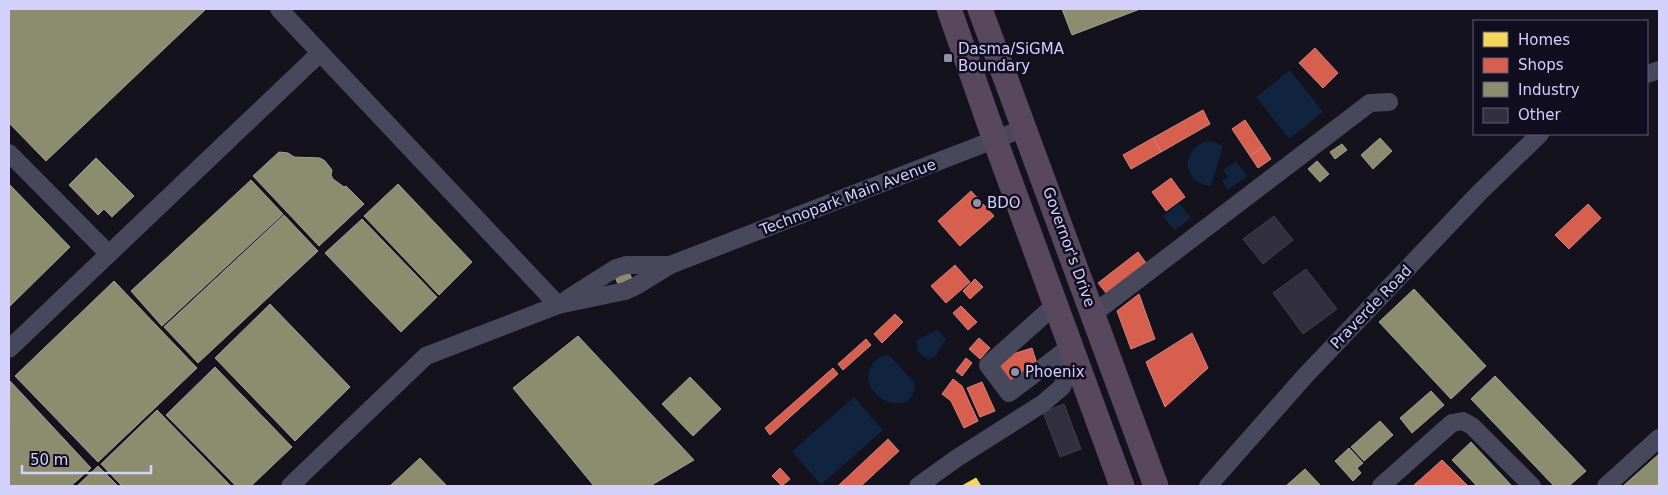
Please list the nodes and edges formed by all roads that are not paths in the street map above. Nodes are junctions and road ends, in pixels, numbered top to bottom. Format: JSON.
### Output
{"nodes":[{"id":1,"x":279,"y":9,"type":"edge"},
{"id":2,"x":950,"y":9,"type":"edge"},
{"id":3,"x":980,"y":9,"type":"edge"},
{"id":4,"x":320,"y":53,"type":"junction"},
{"id":5,"x":1389,"y":102,"type":"dead end"},
{"id":6,"x":1025,"y":128,"type":"junction"},
{"id":7,"x":1539,"y":135,"type":"edge"},
{"id":8,"x":994,"y":140,"type":"junction"},
{"id":9,"x":9,"y":153,"type":"edge"},
{"id":10,"x":108,"y":254,"type":"junction"},
{"id":11,"x":670,"y":265,"type":"junction"},
{"id":12,"x":558,"y":305,"type":"junction"},
{"id":13,"x":1055,"y":305,"type":"junction"},
{"id":14,"x":1093,"y":314,"type":"junction"},
{"id":15,"x":9,"y":349,"type":"edge"},
{"id":16,"x":1072,"y":351,"type":"junction"},
{"id":17,"x":1659,"y":438,"type":"edge"},
{"id":18,"x":290,"y":486,"type":"edge"},
{"id":19,"x":918,"y":486,"type":"edge"},
{"id":20,"x":1122,"y":486,"type":"edge"},
{"id":21,"x":1156,"y":486,"type":"edge"},
{"id":22,"x":1208,"y":486,"type":"edge"},
{"id":23,"x":1381,"y":486,"type":"edge"},
{"id":24,"x":1532,"y":486,"type":"edge"},
{"id":25,"x":1606,"y":486,"type":"edge"}],
"edges":[{"from":1,"to":4,"type":"street"},
{"from":2,"to":8,"type":"highway"},
{"from":3,"to":6,"type":"highway","name":"Governor's Drive"},
{"from":4,"to":10,"type":"street"},
{"from":4,"to":12,"type":"street"},
{"from":5,"to":14,"type":"street"},
{"from":6,"to":8,"type":"street","name":"Technopark Main Avenue"},
{"from":6,"to":14,"type":"highway","name":"Governor's Drive"},
{"from":7,"to":22,"type":"street","name":"Praverde Road"},
{"from":8,"to":11,"type":"street","name":"Technopark Main Avenue"},
{"from":8,"to":13,"type":"highway"},
{"from":9,"to":10,"type":"street"},
{"from":10,"to":15,"type":"street"},
{"from":11,"to":12,"type":"street","name":"Technopark Main Avenue"},
{"from":11,"to":12,"type":"street","name":"Technopark Main Avenue"},
{"from":12,"to":18,"type":"street","name":"Technopark Main Avenue"},
{"from":13,"to":16,"type":"highway"},
{"from":13,"to":16,"type":"street"},
{"from":14,"to":21,"type":"highway","name":"Governor's Drive"},
{"from":16,"to":19,"type":"street"},
{"from":16,"to":20,"type":"highway"},
{"from":17,"to":25,"type":"street"},
{"from":23,"to":24,"type":"street"}]}
